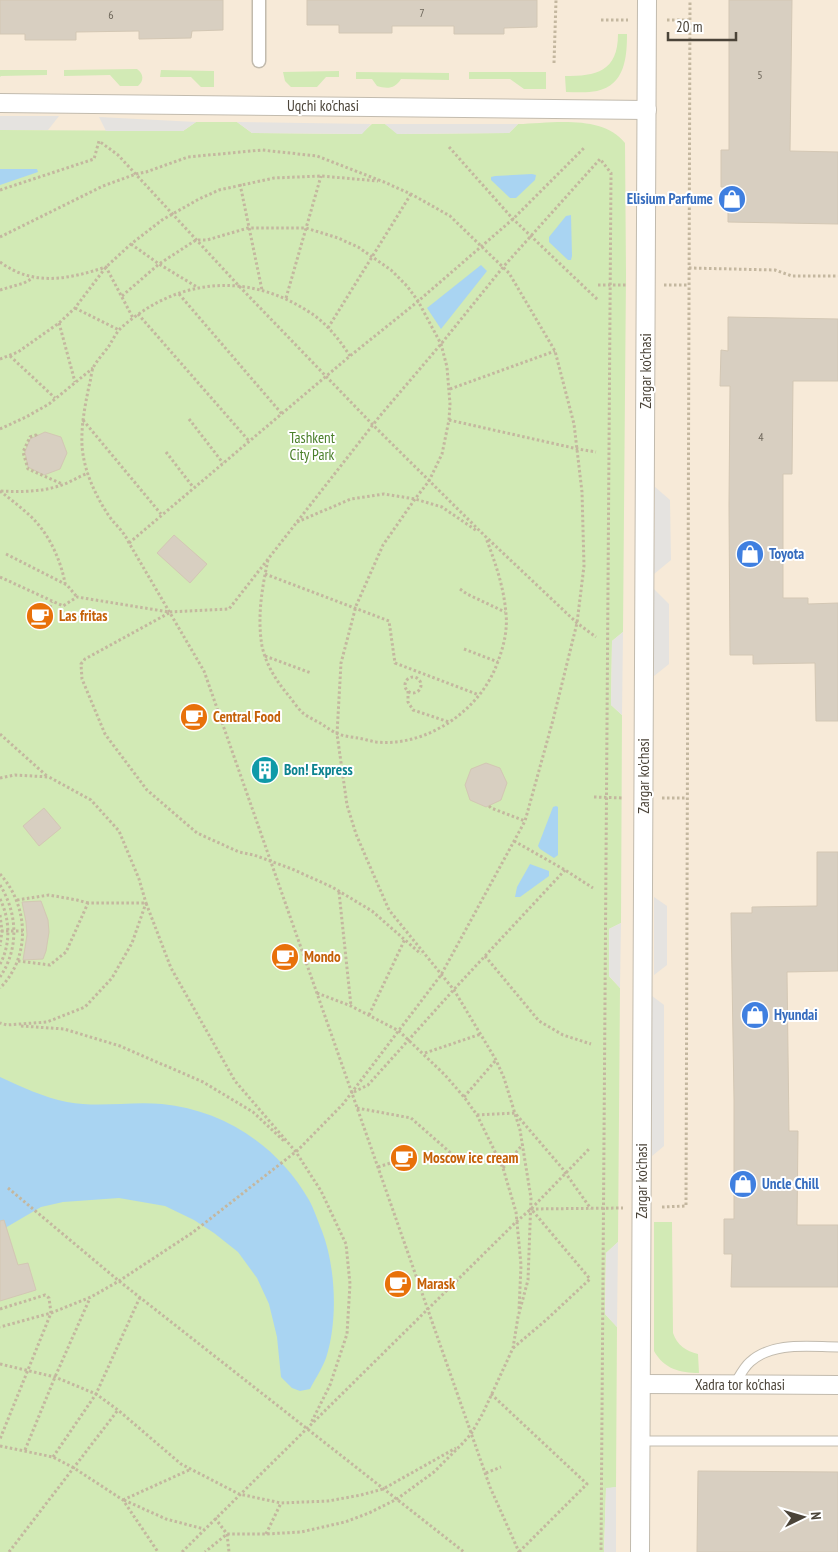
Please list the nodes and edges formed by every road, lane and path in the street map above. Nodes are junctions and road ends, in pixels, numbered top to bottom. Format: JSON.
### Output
{"nodes":[{"id":1,"x":259,"y":0,"type":"edge"},
{"id":2,"x":556,"y":0,"type":"edge"},
{"id":3,"x":647,"y":0,"type":"edge"},
{"id":4,"x":690,"y":0,"type":"edge"},
{"id":5,"x":258,"y":61,"type":"dead end"},
{"id":6,"x":554,"y":64,"type":"dead end"},
{"id":7,"x":0,"y":103,"type":"edge"},
{"id":8,"x":647,"y":110,"type":"junction"},
{"id":9,"x":449,"y":146,"type":"dead end"},
{"id":10,"x":584,"y":147,"type":"dead end"},
{"id":11,"x":136,"y":174,"type":"junction"},
{"id":12,"x":321,"y":176,"type":"junction"},
{"id":13,"x":384,"y":182,"type":"junction"},
{"id":14,"x":240,"y":184,"type":"junction"},
{"id":15,"x":0,"y":190,"type":"edge"},
{"id":16,"x":411,"y":194,"type":"junction"},
{"id":17,"x":172,"y":213,"type":"junction"},
{"id":18,"x":513,"y":219,"type":"junction"},
{"id":19,"x":248,"y":228,"type":"junction"},
{"id":20,"x":306,"y":228,"type":"junction"},
{"id":21,"x":0,"y":237,"type":"edge"},
{"id":22,"x":530,"y":237,"type":"junction"},
{"id":23,"x":196,"y":240,"type":"junction"},
{"id":24,"x":131,"y":244,"type":"junction"},
{"id":25,"x":480,"y":246,"type":"junction"},
{"id":26,"x":371,"y":257,"type":"junction"},
{"id":27,"x":0,"y":262,"type":"edge"},
{"id":28,"x":159,"y":264,"type":"junction"},
{"id":29,"x":504,"y":266,"type":"junction"},
{"id":30,"x":106,"y":267,"type":"junction"},
{"id":31,"x":689,"y":268,"type":"junction"},
{"id":32,"x":838,"y":276,"type":"edge"},
{"id":33,"x":34,"y":278,"type":"junction"},
{"id":34,"x":238,"y":286,"type":"junction"},
{"id":35,"x":198,"y":287,"type":"junction"},
{"id":36,"x":0,"y":290,"type":"edge"},
{"id":37,"x":262,"y":290,"type":"junction"},
{"id":38,"x":179,"y":294,"type":"junction"},
{"id":39,"x":122,"y":296,"type":"junction"},
{"id":40,"x":286,"y":298,"type":"junction"},
{"id":41,"x":598,"y":300,"type":"dead end"},
{"id":42,"x":418,"y":301,"type":"junction"},
{"id":43,"x":75,"y":308,"type":"junction"},
{"id":44,"x":138,"y":314,"type":"junction"},
{"id":45,"x":133,"y":318,"type":"junction"},
{"id":46,"x":59,"y":323,"type":"junction"},
{"id":47,"x":328,"y":328,"type":"junction"},
{"id":48,"x":120,"y":330,"type":"junction"},
{"id":49,"x":441,"y":344,"type":"junction"},
{"id":50,"x":554,"y":351,"type":"junction"},
{"id":51,"x":10,"y":356,"type":"junction"},
{"id":52,"x":350,"y":356,"type":"junction"},
{"id":53,"x":0,"y":359,"type":"edge"},
{"id":54,"x":93,"y":368,"type":"junction"},
{"id":55,"x":326,"y":376,"type":"junction"},
{"id":56,"x":75,"y":382,"type":"junction"},
{"id":57,"x":450,"y":389,"type":"junction"},
{"id":58,"x":55,"y":398,"type":"junction"},
{"id":59,"x":282,"y":414,"type":"junction"},
{"id":60,"x":83,"y":419,"type":"junction"},
{"id":61,"x":189,"y":419,"type":"dead end"},
{"id":62,"x":449,"y":420,"type":"junction"},
{"id":63,"x":373,"y":425,"type":"junction"},
{"id":64,"x":0,"y":429,"type":"edge"},
{"id":65,"x":36,"y":436,"type":"dead end"},
{"id":66,"x":249,"y":441,"type":"junction"},
{"id":67,"x":578,"y":449,"type":"junction"},
{"id":68,"x":166,"y":452,"type":"dead end"},
{"id":69,"x":596,"y":452,"type":"dead end"},
{"id":70,"x":223,"y":462,"type":"junction"},
{"id":71,"x":88,"y":473,"type":"junction"},
{"id":72,"x":429,"y":481,"type":"junction"},
{"id":73,"x":63,"y":484,"type":"junction"},
{"id":74,"x":193,"y":488,"type":"junction"},
{"id":75,"x":0,"y":490,"type":"edge"},
{"id":76,"x":415,"y":499,"type":"junction"},
{"id":77,"x":161,"y":514,"type":"junction"},
{"id":78,"x":297,"y":523,"type":"junction"},
{"id":79,"x":485,"y":536,"type":"junction"},
{"id":80,"x":128,"y":543,"type":"junction"},
{"id":81,"x":6,"y":554,"type":"dead end"},
{"id":82,"x":268,"y":559,"type":"junction"},
{"id":83,"x":265,"y":574,"type":"junction"},
{"id":84,"x":0,"y":577,"type":"edge"},
{"id":85,"x":65,"y":583,"type":"junction"},
{"id":86,"x":460,"y":589,"type":"dead end"},
{"id":87,"x":77,"y":597,"type":"junction"},
{"id":88,"x":52,"y":602,"type":"junction"},
{"id":89,"x":355,"y":608,"type":"junction"},
{"id":90,"x":48,"y":612,"type":"dead end"},
{"id":91,"x":169,"y":612,"type":"junction"},
{"id":92,"x":506,"y":612,"type":"junction"},
{"id":93,"x":577,"y":623,"type":"junction"},
{"id":94,"x":596,"y":637,"type":"dead end"},
{"id":95,"x":464,"y":650,"type":"dead end"},
{"id":96,"x":265,"y":655,"type":"junction"},
{"id":97,"x":498,"y":662,"type":"junction"},
{"id":98,"x":311,"y":673,"type":"dead end"},
{"id":99,"x":419,"y":673,"type":"junction"},
{"id":100,"x":417,"y":678,"type":"junction"},
{"id":101,"x":408,"y":691,"type":"junction"},
{"id":102,"x":480,"y":695,"type":"junction"},
{"id":103,"x":449,"y":723,"type":"junction"},
{"id":104,"x":0,"y":734,"type":"edge"},
{"id":105,"x":337,"y":734,"type":"junction"},
{"id":106,"x":0,"y":778,"type":"edge"},
{"id":107,"x":49,"y":778,"type":"junction"},
{"id":108,"x":489,"y":806,"type":"dead end"},
{"id":109,"x":525,"y":821,"type":"junction"},
{"id":110,"x":514,"y":842,"type":"junction"},
{"id":111,"x":271,"y":862,"type":"junction"},
{"id":112,"x":565,"y":870,"type":"junction"},
{"id":113,"x":0,"y":874,"type":"edge"},
{"id":114,"x":0,"y":885,"type":"edge"},
{"id":115,"x":593,"y":888,"type":"dead end"},
{"id":116,"x":339,"y":891,"type":"junction"},
{"id":117,"x":0,"y":899,"type":"edge"},
{"id":118,"x":17,"y":900,"type":"junction"},
{"id":119,"x":88,"y":903,"type":"junction"},
{"id":120,"x":146,"y":903,"type":"junction"},
{"id":121,"x":0,"y":915,"type":"edge"},
{"id":122,"x":1,"y":931,"type":"edge"},
{"id":123,"x":8,"y":931,"type":"junction"},
{"id":124,"x":15,"y":931,"type":"junction"},
{"id":125,"x":22,"y":931,"type":"junction"},
{"id":126,"x":405,"y":939,"type":"junction"},
{"id":127,"x":0,"y":946,"type":"edge"},
{"id":128,"x":485,"y":956,"type":"junction"},
{"id":129,"x":18,"y":961,"type":"junction"},
{"id":130,"x":429,"y":961,"type":"junction"},
{"id":131,"x":0,"y":964,"type":"edge"},
{"id":132,"x":441,"y":975,"type":"junction"},
{"id":133,"x":0,"y":977,"type":"edge"},
{"id":134,"x":0,"y":988,"type":"edge"},
{"id":135,"x":454,"y":990,"type":"junction"},
{"id":136,"x":317,"y":992,"type":"junction"},
{"id":137,"x":351,"y":1006,"type":"junction"},
{"id":138,"x":369,"y":1015,"type":"junction"},
{"id":139,"x":0,"y":1023,"type":"edge"},
{"id":140,"x":7,"y":1025,"type":"junction"},
{"id":141,"x":399,"y":1031,"type":"junction"},
{"id":142,"x":481,"y":1034,"type":"junction"},
{"id":143,"x":410,"y":1040,"type":"junction"},
{"id":144,"x":591,"y":1044,"type":"dead end"},
{"id":145,"x":424,"y":1054,"type":"junction"},
{"id":146,"x":496,"y":1060,"type":"junction"},
{"id":147,"x":352,"y":1093,"type":"junction"},
{"id":148,"x":464,"y":1098,"type":"junction"},
{"id":149,"x":357,"y":1108,"type":"junction"},
{"id":150,"x":515,"y":1113,"type":"junction"},
{"id":151,"x":476,"y":1115,"type":"junction"},
{"id":152,"x":523,"y":1144,"type":"junction"},
{"id":153,"x":590,"y":1148,"type":"dead end"},
{"id":154,"x":296,"y":1152,"type":"junction"},
{"id":155,"x":499,"y":1159,"type":"junction"},
{"id":156,"x":397,"y":1161,"type":"dead end"},
{"id":157,"x":378,"y":1167,"type":"junction"},
{"id":158,"x":503,"y":1168,"type":"junction"},
{"id":159,"x":566,"y":1173,"type":"junction"},
{"id":160,"x":8,"y":1188,"type":"dead end"},
{"id":161,"x":604,"y":1208,"type":"junction"},
{"id":162,"x":642,"y":1208,"type":"junction"},
{"id":163,"x":531,"y":1209,"type":"junction"},
{"id":164,"x":591,"y":1209,"type":"junction"},
{"id":165,"x":516,"y":1222,"type":"junction"},
{"id":166,"x":119,"y":1280,"type":"junction"},
{"id":167,"x":90,"y":1297,"type":"junction"},
{"id":168,"x":140,"y":1297,"type":"junction"},
{"id":169,"x":428,"y":1308,"type":"junction"},
{"id":170,"x":0,"y":1309,"type":"edge"},
{"id":171,"x":51,"y":1312,"type":"junction"},
{"id":172,"x":518,"y":1317,"type":"junction"},
{"id":173,"x":0,"y":1327,"type":"edge"},
{"id":174,"x":838,"y":1347,"type":"edge"},
{"id":175,"x":513,"y":1348,"type":"junction"},
{"id":176,"x":0,"y":1364,"type":"edge"},
{"id":177,"x":27,"y":1371,"type":"junction"},
{"id":178,"x":55,"y":1377,"type":"junction"},
{"id":179,"x":641,"y":1384,"type":"junction"},
{"id":180,"x":734,"y":1385,"type":"junction"},
{"id":181,"x":838,"y":1385,"type":"edge"},
{"id":182,"x":96,"y":1394,"type":"junction"},
{"id":183,"x":491,"y":1394,"type":"junction"},
{"id":184,"x":118,"y":1410,"type":"junction"},
{"id":185,"x":311,"y":1424,"type":"junction"},
{"id":186,"x":307,"y":1428,"type":"junction"},
{"id":187,"x":472,"y":1434,"type":"junction"},
{"id":188,"x":0,"y":1438,"type":"edge"},
{"id":189,"x":838,"y":1441,"type":"edge"},
{"id":190,"x":640,"y":1442,"type":"junction"},
{"id":191,"x":461,"y":1445,"type":"junction"},
{"id":192,"x":0,"y":1446,"type":"edge"},
{"id":193,"x":25,"y":1450,"type":"junction"},
{"id":194,"x":52,"y":1457,"type":"junction"},
{"id":195,"x":501,"y":1467,"type":"dead end"},
{"id":196,"x":74,"y":1468,"type":"junction"},
{"id":197,"x":190,"y":1469,"type":"junction"},
{"id":198,"x":485,"y":1473,"type":"junction"},
{"id":199,"x":383,"y":1489,"type":"junction"},
{"id":200,"x":239,"y":1494,"type":"junction"},
{"id":201,"x":397,"y":1499,"type":"junction"},
{"id":202,"x":123,"y":1500,"type":"junction"},
{"id":203,"x":281,"y":1502,"type":"junction"},
{"id":204,"x":215,"y":1518,"type":"junction"},
{"id":205,"x":204,"y":1529,"type":"junction"},
{"id":206,"x":227,"y":1534,"type":"junction"},
{"id":207,"x":266,"y":1534,"type":"junction"},
{"id":208,"x":9,"y":1552,"type":"edge"},
{"id":209,"x":158,"y":1552,"type":"edge"},
{"id":210,"x":182,"y":1552,"type":"edge"},
{"id":211,"x":205,"y":1552,"type":"edge"},
{"id":212,"x":229,"y":1552,"type":"edge"},
{"id":213,"x":464,"y":1552,"type":"edge"},
{"id":214,"x":519,"y":1552,"type":"edge"},
{"id":215,"x":601,"y":1552,"type":"edge"},
{"id":216,"x":640,"y":1552,"type":"edge"}],
"edges":[{"from":1,"to":5,"type":"street"},
{"from":2,"to":6,"type":"path"},
{"from":3,"to":8,"type":"street","name":"Zargar ko'chasi"},
{"from":4,"to":31,"type":"path"},
{"from":7,"to":8,"type":"street","name":"Uqchi ko'chasi"},
{"from":8,"to":162,"type":"street","name":"Zargar ko'chasi"},
{"from":9,"to":18,"type":"path"},
{"from":10,"to":18,"type":"path"},
{"from":11,"to":13,"type":"path"},
{"from":11,"to":15,"type":"path"},
{"from":11,"to":17,"type":"path"},
{"from":11,"to":21,"type":"path"},
{"from":12,"to":13,"type":"path"},
{"from":12,"to":14,"type":"path"},
{"from":12,"to":20,"type":"path"},
{"from":13,"to":16,"type":"path"},
{"from":14,"to":17,"type":"path"},
{"from":14,"to":19,"type":"path"},
{"from":16,"to":25,"type":"path"},
{"from":16,"to":26,"type":"path"},
{"from":17,"to":23,"type":"path"},
{"from":17,"to":24,"type":"path"},
{"from":18,"to":22,"type":"path"},
{"from":18,"to":25,"type":"path"},
{"from":19,"to":20,"type":"path"},
{"from":19,"to":23,"type":"path"},
{"from":19,"to":37,"type":"path"},
{"from":20,"to":26,"type":"path"},
{"from":20,"to":40,"type":"path"},
{"from":22,"to":29,"type":"path"},
{"from":22,"to":41,"type":"path"},
{"from":22,"to":161,"type":"path"},
{"from":23,"to":28,"type":"path"},
{"from":23,"to":34,"type":"path"},
{"from":24,"to":28,"type":"path"},
{"from":24,"to":30,"type":"path"},
{"from":25,"to":29,"type":"path"},
{"from":25,"to":42,"type":"path"},
{"from":26,"to":42,"type":"path"},
{"from":26,"to":47,"type":"path"},
{"from":27,"to":33,"type":"path"},
{"from":28,"to":35,"type":"path"},
{"from":28,"to":39,"type":"path"},
{"from":29,"to":49,"type":"path"},
{"from":29,"to":50,"type":"path"},
{"from":30,"to":33,"type":"path"},
{"from":30,"to":39,"type":"path"},
{"from":30,"to":43,"type":"path"},
{"from":31,"to":32,"type":"path"},
{"from":31,"to":162,"type":"path"},
{"from":33,"to":36,"type":"path"},
{"from":34,"to":35,"type":"path"},
{"from":34,"to":37,"type":"path"},
{"from":34,"to":55,"type":"path"},
{"from":35,"to":38,"type":"path"},
{"from":37,"to":40,"type":"path"},
{"from":38,"to":44,"type":"path"},
{"from":38,"to":59,"type":"path"},
{"from":39,"to":45,"type":"path"},
{"from":40,"to":47,"type":"path"},
{"from":42,"to":49,"type":"path"},
{"from":42,"to":52,"type":"path"},
{"from":43,"to":46,"type":"path"},
{"from":43,"to":48,"type":"path"},
{"from":44,"to":45,"type":"path"},
{"from":44,"to":66,"type":"path"},
{"from":45,"to":48,"type":"path"},
{"from":46,"to":51,"type":"path"},
{"from":46,"to":56,"type":"path"},
{"from":47,"to":52,"type":"path"},
{"from":48,"to":54,"type":"path"},
{"from":49,"to":57,"type":"path"},
{"from":49,"to":63,"type":"path"},
{"from":50,"to":57,"type":"path"},
{"from":50,"to":67,"type":"path"},
{"from":51,"to":53,"type":"path"},
{"from":51,"to":58,"type":"path"},
{"from":52,"to":55,"type":"path"},
{"from":54,"to":56,"type":"path"},
{"from":54,"to":60,"type":"path"},
{"from":55,"to":59,"type":"path"},
{"from":55,"to":63,"type":"path"},
{"from":56,"to":58,"type":"path"},
{"from":57,"to":62,"type":"path"},
{"from":58,"to":64,"type":"path"},
{"from":59,"to":66,"type":"path"},
{"from":60,"to":71,"type":"path"},
{"from":60,"to":77,"type":"path"},
{"from":61,"to":70,"type":"path"},
{"from":62,"to":67,"type":"path"},
{"from":62,"to":72,"type":"path"},
{"from":63,"to":72,"type":"path"},
{"from":63,"to":78,"type":"path"},
{"from":65,"to":73,"type":"path"},
{"from":66,"to":70,"type":"path"},
{"from":67,"to":69,"type":"path"},
{"from":67,"to":93,"type":"path"},
{"from":68,"to":74,"type":"path"},
{"from":70,"to":74,"type":"path"},
{"from":71,"to":73,"type":"path"},
{"from":71,"to":80,"type":"path"},
{"from":72,"to":76,"type":"path"},
{"from":72,"to":79,"type":"path"},
{"from":73,"to":75,"type":"path"},
{"from":74,"to":77,"type":"path"},
{"from":75,"to":85,"type":"path"},
{"from":76,"to":78,"type":"path"},
{"from":76,"to":79,"type":"path"},
{"from":76,"to":89,"type":"path"},
{"from":77,"to":80,"type":"path"},
{"from":78,"to":82,"type":"path"},
{"from":79,"to":92,"type":"path"},
{"from":79,"to":93,"type":"path"},
{"from":80,"to":91,"type":"path"},
{"from":81,"to":85,"type":"path"},
{"from":82,"to":83,"type":"path"},
{"from":82,"to":91,"type":"path"},
{"from":83,"to":89,"type":"path"},
{"from":83,"to":96,"type":"path"},
{"from":84,"to":88,"type":"path"},
{"from":85,"to":87,"type":"path"},
{"from":86,"to":92,"type":"path"},
{"from":87,"to":88,"type":"path"},
{"from":87,"to":91,"type":"path"},
{"from":88,"to":90,"type":"path"},
{"from":89,"to":99,"type":"path"},
{"from":89,"to":105,"type":"path"},
{"from":91,"to":111,"type":"path"},
{"from":91,"to":111,"type":"path"},
{"from":92,"to":97,"type":"path"},
{"from":93,"to":94,"type":"path"},
{"from":93,"to":109,"type":"path"},
{"from":95,"to":97,"type":"path"},
{"from":96,"to":98,"type":"path"},
{"from":96,"to":105,"type":"path"},
{"from":97,"to":102,"type":"path"},
{"from":99,"to":100,"type":"path"},
{"from":99,"to":102,"type":"path"},
{"from":100,"to":101,"type":"path"},
{"from":100,"to":101,"type":"path"},
{"from":101,"to":103,"type":"path"},
{"from":102,"to":103,"type":"path"},
{"from":103,"to":105,"type":"path"},
{"from":104,"to":107,"type":"path"},
{"from":105,"to":130,"type":"path"},
{"from":106,"to":107,"type":"path"},
{"from":107,"to":120,"type":"path"},
{"from":108,"to":109,"type":"path"},
{"from":109,"to":110,"type":"path"},
{"from":110,"to":112,"type":"path"},
{"from":110,"to":132,"type":"path"},
{"from":111,"to":116,"type":"path"},
{"from":111,"to":136,"type":"path"},
{"from":112,"to":115,"type":"path"},
{"from":112,"to":128,"type":"path"},
{"from":113,"to":118,"type":"path"},
{"from":114,"to":124,"type":"path"},
{"from":116,"to":126,"type":"path"},
{"from":116,"to":137,"type":"path"},
{"from":117,"to":123,"type":"path"},
{"from":118,"to":119,"type":"path"},
{"from":118,"to":125,"type":"path"},
{"from":119,"to":120,"type":"path"},
{"from":119,"to":129,"type":"path"},
{"from":120,"to":140,"type":"path"},
{"from":120,"to":154,"type":"path"},
{"from":121,"to":122,"type":"path"},
{"from":122,"to":123,"type":"path"},
{"from":122,"to":127,"type":"path"},
{"from":123,"to":124,"type":"path"},
{"from":123,"to":131,"type":"path"},
{"from":124,"to":125,"type":"path"},
{"from":124,"to":133,"type":"path"},
{"from":125,"to":129,"type":"path"},
{"from":126,"to":130,"type":"path"},
{"from":126,"to":138,"type":"path"},
{"from":128,"to":135,"type":"path"},
{"from":128,"to":144,"type":"path"},
{"from":129,"to":134,"type":"path"},
{"from":130,"to":132,"type":"path"},
{"from":132,"to":135,"type":"path"},
{"from":132,"to":141,"type":"path"},
{"from":135,"to":142,"type":"path"},
{"from":135,"to":143,"type":"path"},
{"from":136,"to":137,"type":"path"},
{"from":136,"to":147,"type":"path"},
{"from":137,"to":138,"type":"path"},
{"from":138,"to":141,"type":"path"},
{"from":139,"to":140,"type":"path"},
{"from":140,"to":154,"type":"path"},
{"from":141,"to":143,"type":"path"},
{"from":141,"to":147,"type":"path"},
{"from":142,"to":145,"type":"path"},
{"from":142,"to":146,"type":"path"},
{"from":143,"to":145,"type":"path"},
{"from":143,"to":147,"type":"path"},
{"from":145,"to":148,"type":"path"},
{"from":146,"to":148,"type":"path"},
{"from":146,"to":150,"type":"path"},
{"from":147,"to":149,"type":"path"},
{"from":147,"to":154,"type":"path"},
{"from":148,"to":151,"type":"path"},
{"from":149,"to":155,"type":"path"},
{"from":149,"to":157,"type":"path"},
{"from":150,"to":151,"type":"path"},
{"from":150,"to":152,"type":"path"},
{"from":150,"to":159,"type":"path"},
{"from":151,"to":155,"type":"path"},
{"from":152,"to":158,"type":"path"},
{"from":152,"to":163,"type":"path"},
{"from":153,"to":159,"type":"path"},
{"from":154,"to":166,"type":"path"},
{"from":154,"to":185,"type":"path"},
{"from":155,"to":158,"type":"path"},
{"from":156,"to":157,"type":"path"},
{"from":157,"to":169,"type":"path"},
{"from":158,"to":165,"type":"path"},
{"from":159,"to":163,"type":"path"},
{"from":159,"to":164,"type":"path"},
{"from":160,"to":166,"type":"path"},
{"from":161,"to":162,"type":"path"},
{"from":161,"to":164,"type":"path"},
{"from":161,"to":215,"type":"path"},
{"from":162,"to":179,"type":"street","name":"Zargar ko'chasi"},
{"from":163,"to":164,"type":"path"},
{"from":163,"to":165,"type":"path"},
{"from":163,"to":172,"type":"path"},
{"from":163,"to":175,"type":"path"},
{"from":165,"to":169,"type":"path"},
{"from":165,"to":172,"type":"path"},
{"from":166,"to":167,"type":"path"},
{"from":166,"to":168,"type":"path"},
{"from":167,"to":171,"type":"path"},
{"from":167,"to":178,"type":"path"},
{"from":168,"to":182,"type":"path"},
{"from":168,"to":186,"type":"path"},
{"from":169,"to":185,"type":"path"},
{"from":169,"to":187,"type":"path"},
{"from":170,"to":171,"type":"path"},
{"from":171,"to":173,"type":"path"},
{"from":171,"to":177,"type":"path"},
{"from":172,"to":175,"type":"path"},
{"from":174,"to":180,"type":"lane"},
{"from":175,"to":183,"type":"path"},
{"from":176,"to":177,"type":"path"},
{"from":177,"to":178,"type":"path"},
{"from":177,"to":188,"type":"path"},
{"from":178,"to":182,"type":"path"},
{"from":178,"to":193,"type":"path"},
{"from":179,"to":180,"type":"street","name":"Xadra tor ko'chasi"},
{"from":179,"to":190,"type":"street","name":"Zargar ko'chasi"},
{"from":180,"to":181,"type":"street","name":"Xadra tor ko'chasi"},
{"from":182,"to":184,"type":"path"},
{"from":182,"to":194,"type":"path"},
{"from":183,"to":187,"type":"path"},
{"from":183,"to":214,"type":"path"},
{"from":184,"to":196,"type":"path"},
{"from":184,"to":197,"type":"path"},
{"from":185,"to":186,"type":"path"},
{"from":186,"to":199,"type":"path"},
{"from":186,"to":200,"type":"path"},
{"from":187,"to":191,"type":"path"},
{"from":187,"to":198,"type":"path"},
{"from":189,"to":190,"type":"lane"},
{"from":190,"to":216,"type":"street","name":"Zargar ko'chasi"},
{"from":191,"to":199,"type":"path"},
{"from":191,"to":201,"type":"path"},
{"from":192,"to":193,"type":"path"},
{"from":193,"to":194,"type":"path"},
{"from":194,"to":196,"type":"path"},
{"from":195,"to":198,"type":"path"},
{"from":196,"to":202,"type":"path"},
{"from":196,"to":208,"type":"path"},
{"from":197,"to":200,"type":"path"},
{"from":197,"to":202,"type":"path"},
{"from":198,"to":214,"type":"path"},
{"from":199,"to":201,"type":"path"},
{"from":199,"to":203,"type":"path"},
{"from":200,"to":203,"type":"path"},
{"from":200,"to":204,"type":"path"},
{"from":201,"to":207,"type":"path"},
{"from":201,"to":213,"type":"path"},
{"from":202,"to":205,"type":"path"},
{"from":202,"to":209,"type":"path"},
{"from":203,"to":207,"type":"path"},
{"from":204,"to":205,"type":"path"},
{"from":204,"to":206,"type":"path"},
{"from":205,"to":210,"type":"path"},
{"from":206,"to":207,"type":"path"},
{"from":206,"to":211,"type":"path"},
{"from":206,"to":212,"type":"path"}]}
